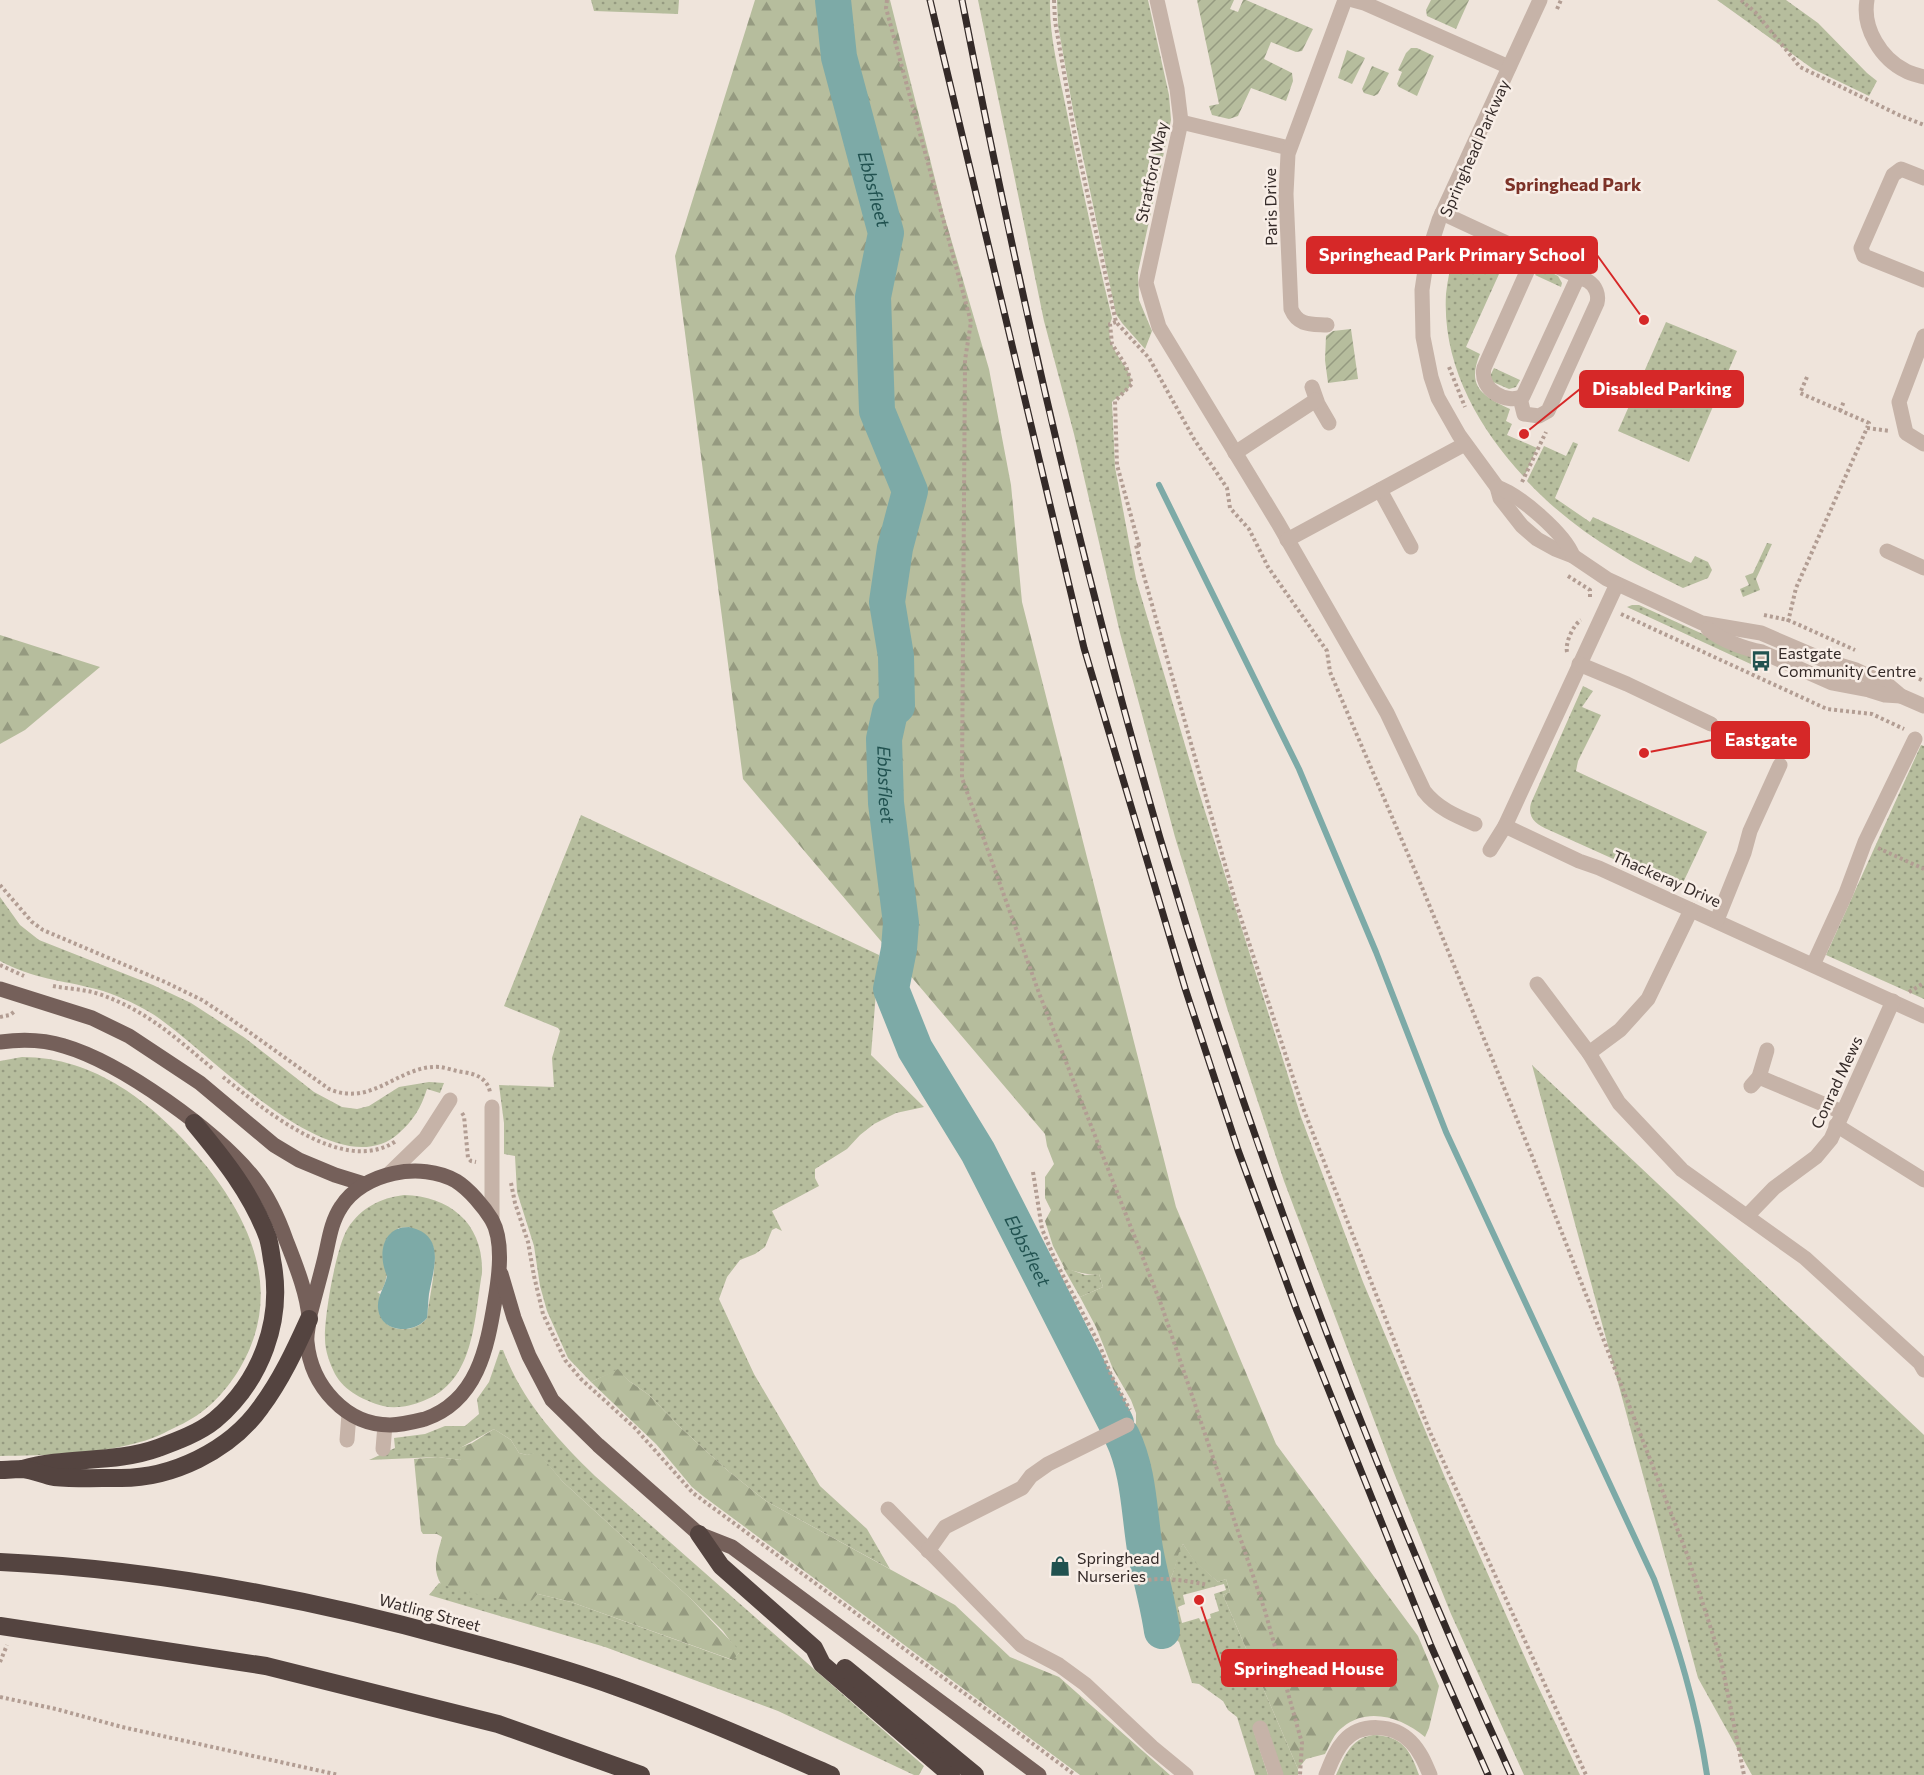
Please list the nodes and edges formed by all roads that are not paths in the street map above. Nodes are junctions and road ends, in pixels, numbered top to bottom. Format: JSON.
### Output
{"nodes":[{"id":1,"x":1157,"y":0,"type":"edge"},
{"id":2,"x":1345,"y":0,"type":"edge"},
{"id":3,"x":1353,"y":0,"type":"edge"},
{"id":4,"x":1540,"y":0,"type":"edge"},
{"id":5,"x":1866,"y":0,"type":"edge"},
{"id":6,"x":1509,"y":67,"type":"junction"},
{"id":7,"x":1924,"y":77,"type":"edge"},
{"id":8,"x":1181,"y":122,"type":"junction"},
{"id":9,"x":1289,"y":148,"type":"junction"},
{"id":10,"x":1924,"y":178,"type":"edge"},
{"id":11,"x":1442,"y":213,"type":"junction"},
{"id":12,"x":1534,"y":256,"type":"junction"},
{"id":13,"x":1578,"y":277,"type":"junction"},
{"id":14,"x":1924,"y":280,"type":"edge"},
{"id":15,"x":1327,"y":325,"type":"dead end"},
{"id":16,"x":1924,"y":336,"type":"edge"},
{"id":17,"x":1520,"y":398,"type":"junction"},
{"id":18,"x":1329,"y":423,"type":"dead end"},
{"id":19,"x":1465,"y":444,"type":"junction"},
{"id":20,"x":1924,"y":444,"type":"edge"},
{"id":21,"x":1235,"y":453,"type":"junction"},
{"id":22,"x":1380,"y":490,"type":"junction"},
{"id":23,"x":1287,"y":540,"type":"junction"},
{"id":24,"x":1412,"y":547,"type":"dead end"},
{"id":25,"x":1887,"y":551,"type":"dead end"},
{"id":26,"x":1924,"y":568,"type":"edge"},
{"id":27,"x":1617,"y":584,"type":"junction"},
{"id":28,"x":1579,"y":663,"type":"junction"},
{"id":29,"x":1924,"y":706,"type":"edge"},
{"id":30,"x":1711,"y":724,"type":"dead end"},
{"id":31,"x":1912,"y":735,"type":"road end"},
{"id":32,"x":1780,"y":765,"type":"dead end"},
{"id":33,"x":1475,"y":824,"type":"dead end"},
{"id":34,"x":1505,"y":826,"type":"junction"},
{"id":35,"x":1490,"y":850,"type":"dead end"},
{"id":36,"x":1691,"y":910,"type":"junction"},
{"id":37,"x":1717,"y":920,"type":"junction"},
{"id":38,"x":1813,"y":965,"type":"junction"},
{"id":39,"x":1537,"y":984,"type":"dead end"},
{"id":40,"x":0,"y":989,"type":"edge"},
{"id":41,"x":1893,"y":1001,"type":"junction"},
{"id":42,"x":1924,"y":1016,"type":"edge"},
{"id":43,"x":0,"y":1042,"type":"edge"},
{"id":44,"x":1767,"y":1050,"type":"dead end"},
{"id":45,"x":1589,"y":1053,"type":"junction"},
{"id":46,"x":454,"y":1105,"type":"road end"},
{"id":47,"x":492,"y":1107,"type":"road end"},
{"id":48,"x":1839,"y":1119,"type":"junction"},
{"id":49,"x":194,"y":1123,"type":"junction"},
{"id":50,"x":390,"y":1173,"type":"junction"},
{"id":51,"x":1924,"y":1179,"type":"edge"},
{"id":52,"x":364,"y":1184,"type":"junction"},
{"id":53,"x":1747,"y":1216,"type":"junction"},
{"id":54,"x":492,"y":1221,"type":"junction"},
{"id":55,"x":500,"y":1271,"type":"junction"},
{"id":56,"x":309,"y":1319,"type":"junction"},
{"id":57,"x":1923,"y":1364,"type":"edge"},
{"id":58,"x":349,"y":1414,"type":"junction"},
{"id":59,"x":385,"y":1425,"type":"junction"},
{"id":60,"x":1126,"y":1425,"type":"road end"},
{"id":61,"x":347,"y":1440,"type":"dead end"},
{"id":62,"x":383,"y":1449,"type":"dead end"},
{"id":63,"x":23,"y":1469,"type":"junction"},
{"id":64,"x":0,"y":1470,"type":"edge"},
{"id":65,"x":888,"y":1509,"type":"dead end"},
{"id":66,"x":699,"y":1534,"type":"junction"},
{"id":67,"x":928,"y":1551,"type":"junction"},
{"id":68,"x":0,"y":1562,"type":"edge"},
{"id":69,"x":0,"y":1626,"type":"edge"},
{"id":70,"x":814,"y":1648,"type":"junction"},
{"id":71,"x":1260,"y":1728,"type":"dead end"},
{"id":72,"x":641,"y":1775,"type":"edge"},
{"id":73,"x":831,"y":1775,"type":"edge"},
{"id":74,"x":951,"y":1775,"type":"edge"},
{"id":75,"x":975,"y":1775,"type":"edge"},
{"id":76,"x":1039,"y":1775,"type":"edge"},
{"id":77,"x":1186,"y":1775,"type":"edge"},
{"id":78,"x":1276,"y":1775,"type":"edge"},
{"id":79,"x":1326,"y":1775,"type":"edge"},
{"id":80,"x":1430,"y":1775,"type":"edge"}],
"edges":[{"from":1,"to":8,"type":"street","name":"Stratford Way"},
{"from":2,"to":9,"type":"street","name":"Paris Drive"},
{"from":3,"to":6,"type":"street"},
{"from":4,"to":6,"type":"street","name":"Springhead Parkway"},
{"from":5,"to":7,"type":"street"},
{"from":6,"to":11,"type":"street","name":"Springhead Parkway"},
{"from":8,"to":9,"type":"street"},
{"from":8,"to":21,"type":"street","name":"Stratford Way"},
{"from":9,"to":15,"type":"street","name":"Paris Drive"},
{"from":10,"to":14,"type":"street"},
{"from":11,"to":12,"type":"street"},
{"from":11,"to":19,"type":"street","name":"Springhead Parkway"},
{"from":12,"to":13,"type":"street"},
{"from":12,"to":17,"type":"street"},
{"from":13,"to":17,"type":"street"},
{"from":13,"to":17,"type":"street"},
{"from":16,"to":20,"type":"street"},
{"from":18,"to":21,"type":"street"},
{"from":19,"to":22,"type":"street"},
{"from":19,"to":27,"type":"street","name":"Springhead Parkway"},
{"from":21,"to":23,"type":"street","name":"Stratford Way"},
{"from":22,"to":23,"type":"street"},
{"from":22,"to":24,"type":"street"},
{"from":23,"to":33,"type":"street","name":"Stratford Way"},
{"from":25,"to":26,"type":"street"},
{"from":27,"to":28,"type":"street"},
{"from":27,"to":29,"type":"street","name":"Springhead Parkway"},
{"from":28,"to":30,"type":"street"},
{"from":28,"to":34,"type":"street"},
{"from":31,"to":38,"type":"street"},
{"from":32,"to":37,"type":"street"},
{"from":34,"to":35,"type":"street"},
{"from":34,"to":36,"type":"street","name":"Thackeray Drive"},
{"from":36,"to":37,"type":"street","name":"Thackeray Drive"},
{"from":36,"to":45,"type":"street"},
{"from":37,"to":38,"type":"street","name":"Thackeray Drive"},
{"from":38,"to":41,"type":"street","name":"Thackeray Drive"},
{"from":39,"to":45,"type":"street"},
{"from":40,"to":52,"type":"main road"},
{"from":41,"to":42,"type":"street","name":"Thackeray Drive"},
{"from":41,"to":48,"type":"street","name":"Conrad Mews"},
{"from":43,"to":49,"type":"main road"},
{"from":44,"to":48,"type":"street"},
{"from":45,"to":53,"type":"street"},
{"from":46,"to":50,"type":"street"},
{"from":47,"to":54,"type":"street"},
{"from":48,"to":51,"type":"street"},
{"from":48,"to":53,"type":"street","name":"Conrad Mews"},
{"from":49,"to":56,"type":"main road"},
{"from":49,"to":63,"type":"highway"},
{"from":50,"to":52,"type":"main road"},
{"from":50,"to":54,"type":"main road"},
{"from":52,"to":56,"type":"main road"},
{"from":53,"to":57,"type":"street"},
{"from":54,"to":55,"type":"main road"},
{"from":55,"to":59,"type":"main road"},
{"from":55,"to":66,"type":"main road"},
{"from":56,"to":58,"type":"main road"},
{"from":56,"to":63,"type":"highway"},
{"from":58,"to":59,"type":"main road"},
{"from":58,"to":61,"type":"street"},
{"from":59,"to":62,"type":"street"},
{"from":60,"to":67,"type":"street"},
{"from":63,"to":64,"type":"highway"},
{"from":65,"to":67,"type":"street"},
{"from":66,"to":70,"type":"highway"},
{"from":66,"to":76,"type":"main road"},
{"from":67,"to":77,"type":"street"},
{"from":68,"to":73,"type":"highway","name":"Watling Street"},
{"from":69,"to":72,"type":"highway"},
{"from":70,"to":74,"type":"highway"},
{"from":70,"to":75,"type":"highway"},
{"from":71,"to":78,"type":"street"},
{"from":79,"to":80,"type":"street"}]}
